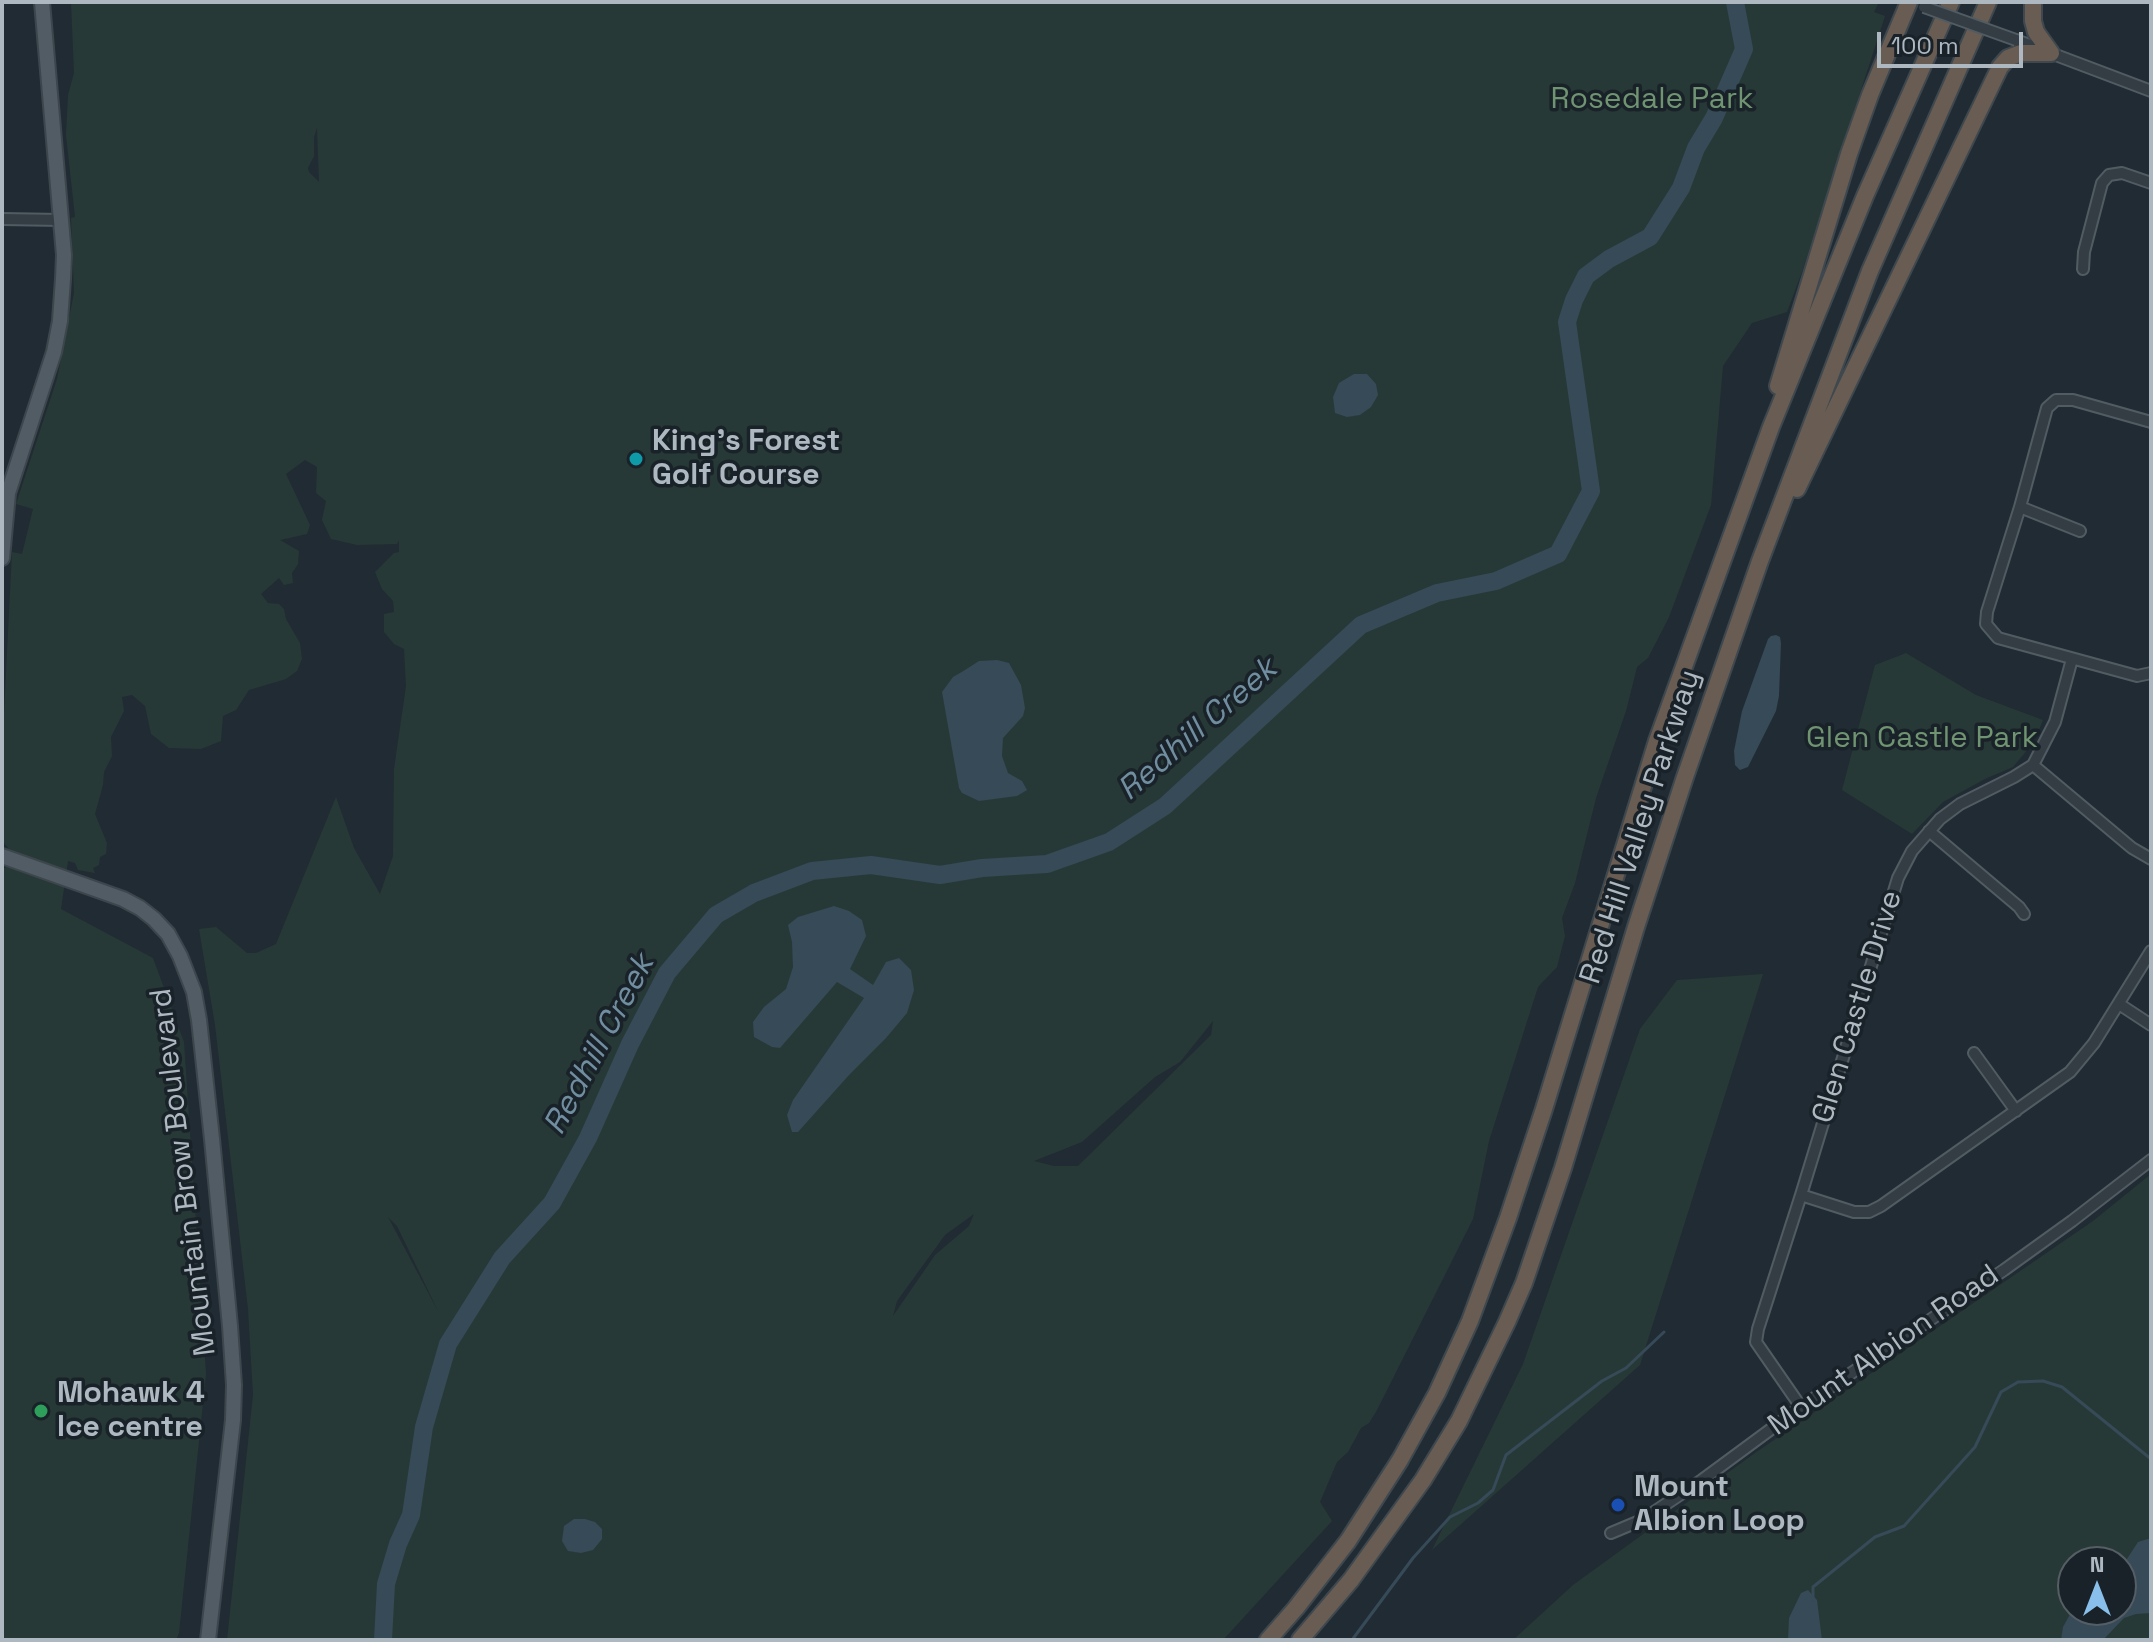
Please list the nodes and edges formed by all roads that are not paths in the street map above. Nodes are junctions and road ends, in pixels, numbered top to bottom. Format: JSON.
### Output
{"nodes":[{"id":1,"x":42,"y":2,"type":"edge"},
{"id":2,"x":1951,"y":2,"type":"edge"},
{"id":3,"x":1988,"y":2,"type":"edge"},
{"id":4,"x":2033,"y":2,"type":"edge"},
{"id":5,"x":1915,"y":4,"type":"edge"},
{"id":6,"x":2051,"y":53,"type":"junction"},
{"id":7,"x":2151,"y":91,"type":"edge"},
{"id":8,"x":2151,"y":183,"type":"edge"},
{"id":9,"x":2,"y":219,"type":"edge"},
{"id":10,"x":61,"y":220,"type":"junction"},
{"id":11,"x":2083,"y":269,"type":"dead end"},
{"id":12,"x":2151,"y":422,"type":"edge"},
{"id":13,"x":1771,"y":427,"type":"junction"},
{"id":14,"x":2020,"y":507,"type":"junction"},
{"id":15,"x":2080,"y":531,"type":"dead end"},
{"id":16,"x":2,"y":558,"type":"edge"},
{"id":17,"x":1760,"y":561,"type":"junction"},
{"id":18,"x":2072,"y":659,"type":"junction"},
{"id":19,"x":2150,"y":674,"type":"edge"},
{"id":20,"x":2033,"y":765,"type":"junction"},
{"id":21,"x":1929,"y":831,"type":"junction"},
{"id":22,"x":2,"y":856,"type":"edge"},
{"id":23,"x":2151,"y":859,"type":"edge"},
{"id":24,"x":2024,"y":914,"type":"dead end"},
{"id":25,"x":2151,"y":951,"type":"edge"},
{"id":26,"x":2119,"y":1004,"type":"junction"},
{"id":27,"x":2151,"y":1025,"type":"edge"},
{"id":28,"x":1974,"y":1053,"type":"dead end"},
{"id":29,"x":2016,"y":1111,"type":"junction"},
{"id":30,"x":2151,"y":1160,"type":"edge"},
{"id":31,"x":1801,"y":1195,"type":"junction"},
{"id":32,"x":1801,"y":1407,"type":"junction"},
{"id":33,"x":1611,"y":1533,"type":"dead end"},
{"id":34,"x":208,"y":1640,"type":"edge"},
{"id":35,"x":1268,"y":1640,"type":"edge"},
{"id":36,"x":1300,"y":1640,"type":"edge"}],
"edges":[{"from":1,"to":10,"type":"main road"},
{"from":2,"to":13,"type":"highway","name":"Red Hill Valley Parkway"},
{"from":3,"to":17,"type":"highway","name":"Red Hill Valley Parkway"},
{"from":4,"to":6,"type":"highway"},
{"from":5,"to":6,"type":"street","bridge":true},
{"from":5,"to":13,"type":"highway"},
{"from":6,"to":7,"type":"street"},
{"from":6,"to":17,"type":"highway"},
{"from":8,"to":11,"type":"street"},
{"from":9,"to":10,"type":"street"},
{"from":10,"to":16,"type":"main road"},
{"from":12,"to":14,"type":"street"},
{"from":13,"to":35,"type":"highway","name":"Red Hill Valley Parkway"},
{"from":14,"to":15,"type":"street"},
{"from":14,"to":18,"type":"street"},
{"from":17,"to":36,"type":"highway","name":"Red Hill Valley Parkway"},
{"from":18,"to":19,"type":"street"},
{"from":18,"to":20,"type":"street"},
{"from":20,"to":21,"type":"street","name":"Glen Castle Drive"},
{"from":20,"to":23,"type":"street"},
{"from":21,"to":24,"type":"street"},
{"from":21,"to":31,"type":"street","name":"Glen Castle Drive"},
{"from":22,"to":34,"type":"main road","name":"Mountain Brow Boulevard"},
{"from":25,"to":26,"type":"street"},
{"from":26,"to":27,"type":"street"},
{"from":26,"to":29,"type":"street"},
{"from":28,"to":29,"type":"street"},
{"from":29,"to":31,"type":"street"},
{"from":30,"to":32,"type":"street","name":"Mount Albion Road"},
{"from":31,"to":32,"type":"street","name":"Glen Castle Drive"},
{"from":32,"to":33,"type":"street","name":"Mount Albion Road"}]}
